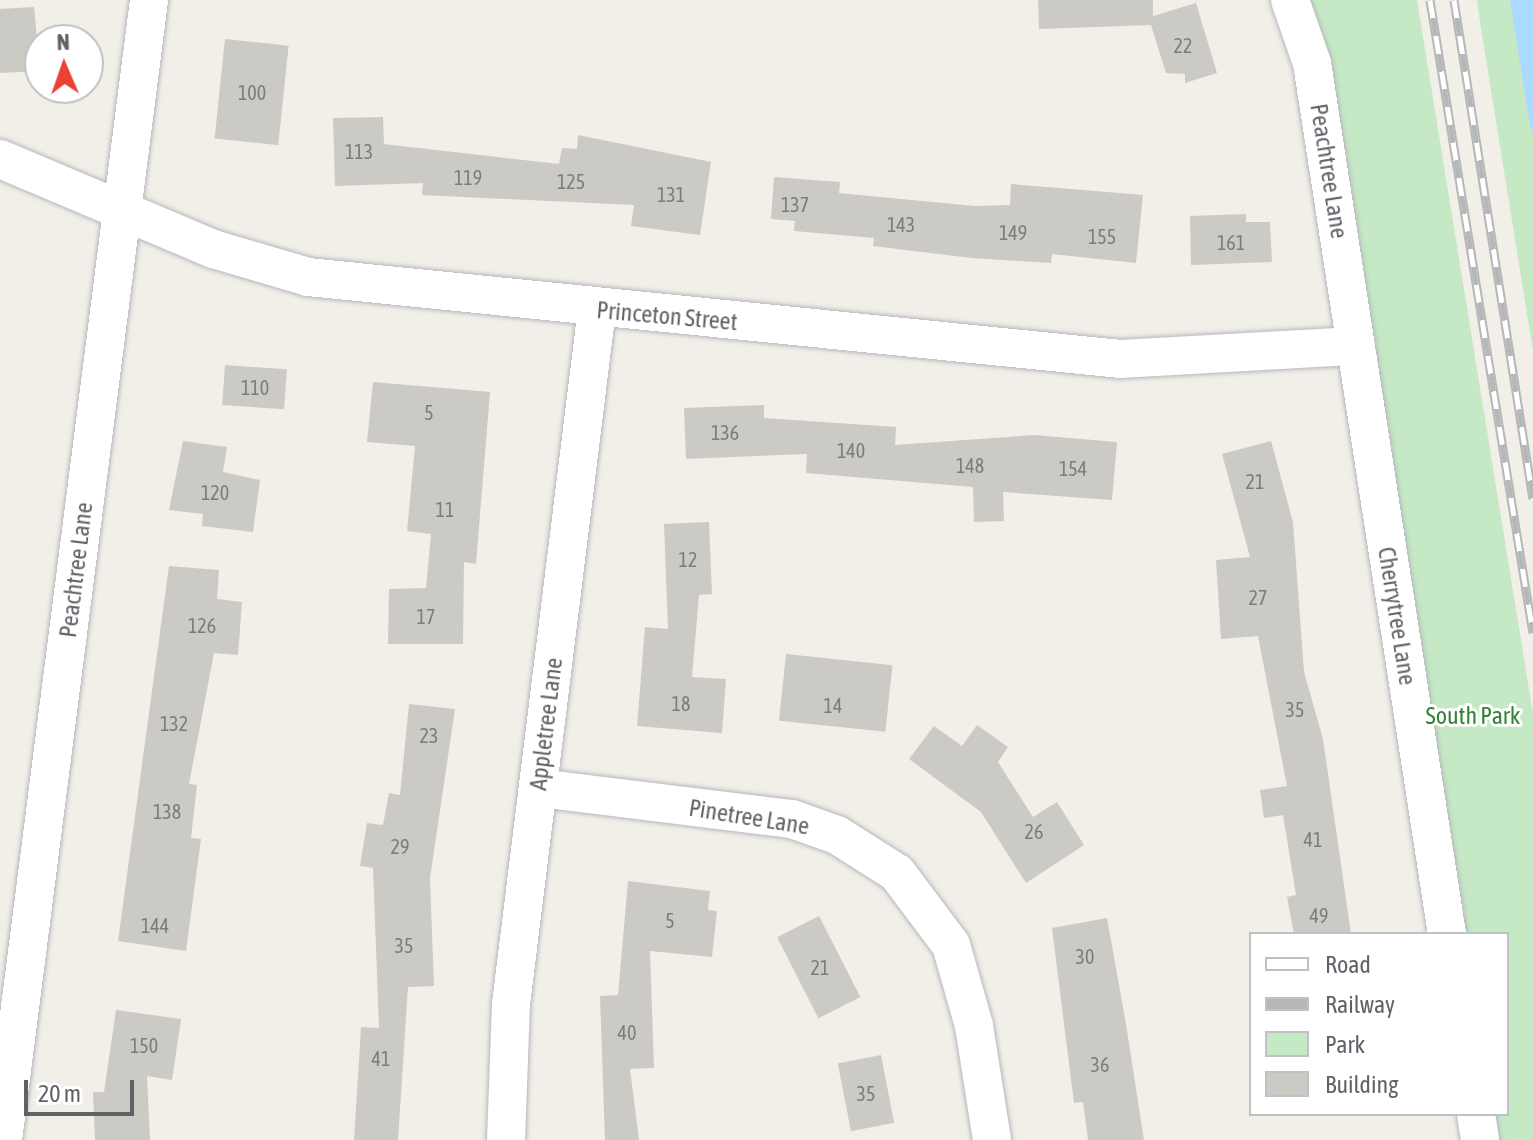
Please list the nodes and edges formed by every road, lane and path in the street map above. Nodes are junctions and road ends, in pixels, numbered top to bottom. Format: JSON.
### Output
{"nodes":[{"id":1,"x":149,"y":0,"type":"edge"},
{"id":2,"x":1290,"y":0,"type":"edge"},
{"id":3,"x":0,"y":159,"type":"edge"},
{"id":4,"x":122,"y":209,"type":"junction"},
{"id":5,"x":597,"y":309,"type":"junction"},
{"id":6,"x":1355,"y":346,"type":"junction"},
{"id":7,"x":539,"y":788,"type":"junction"},
{"id":8,"x":1447,"y":932,"type":"edge"},
{"id":9,"x":1476,"y":1116,"type":"edge"},
{"id":10,"x":3,"y":1140,"type":"edge"},
{"id":11,"x":506,"y":1140,"type":"edge"},
{"id":12,"x":992,"y":1140,"type":"edge"},
{"id":13,"x":1480,"y":1140,"type":"edge"}],
"edges":[{"from":1,"to":4,"type":"street","name":"Peachtree Lane"},
{"from":2,"to":6,"type":"street","name":"Peachtree Lane"},
{"from":3,"to":4,"type":"street","name":"Princeton Street"},
{"from":4,"to":5,"type":"street","name":"Princeton Street"},
{"from":4,"to":10,"type":"street","name":"Peachtree Lane"},
{"from":5,"to":6,"type":"street","name":"Princeton Street"},
{"from":5,"to":7,"type":"street","name":"Appletree Lane"},
{"from":6,"to":8,"type":"street","name":"Cherrytree Lane"},
{"from":7,"to":11,"type":"street","name":"Appletree Lane"},
{"from":7,"to":12,"type":"street","name":"Pinetree Lane"},
{"from":9,"to":13,"type":"street"}]}
